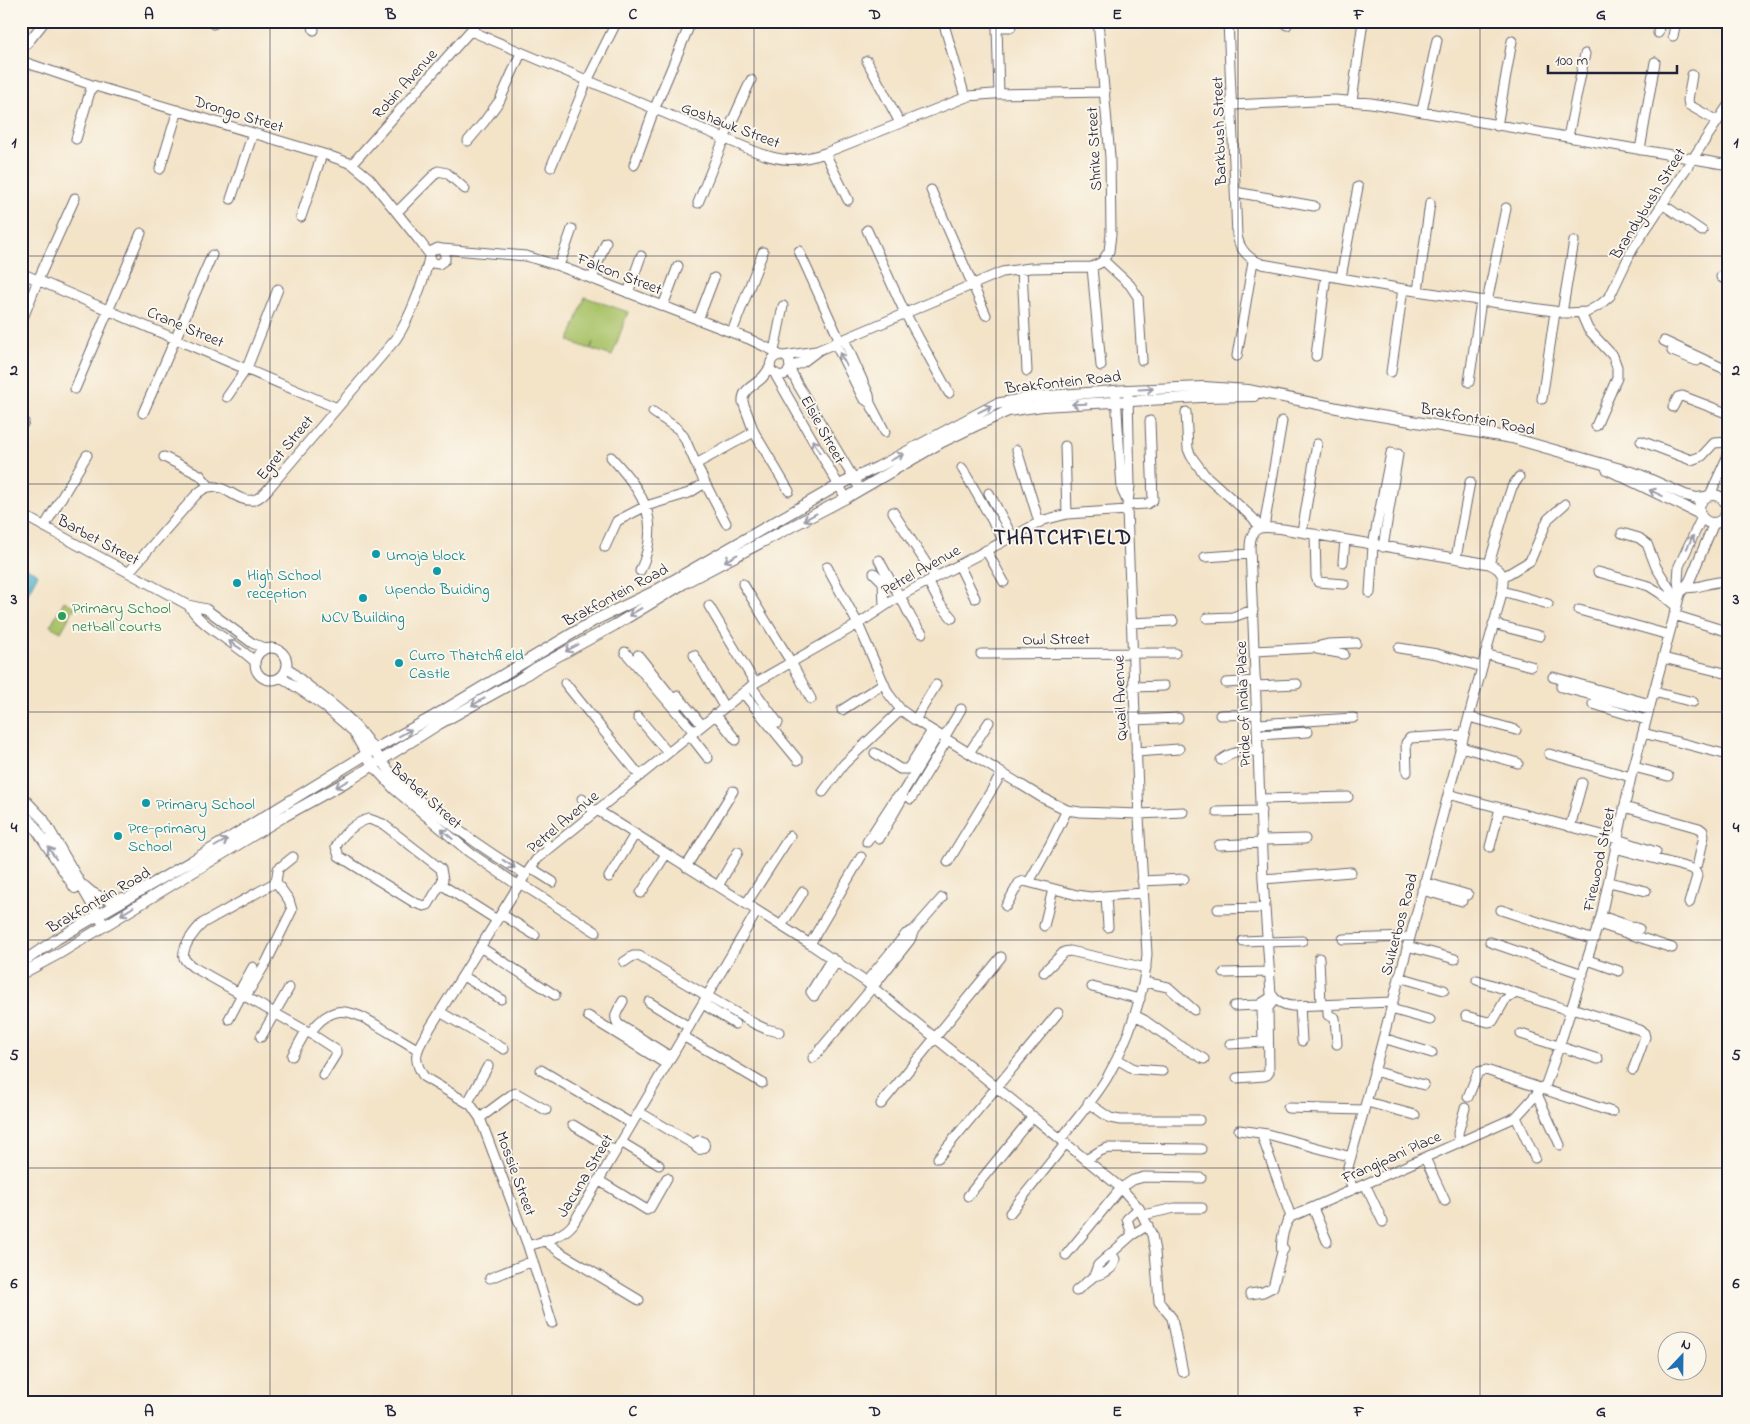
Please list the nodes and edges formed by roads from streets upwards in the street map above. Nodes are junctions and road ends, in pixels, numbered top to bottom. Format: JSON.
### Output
{"nodes":[{"id":1,"x":45,"y":21,"type":"edge"},
{"id":2,"x":479,"y":21,"type":"edge"},
{"id":3,"x":618,"y":21,"type":"edge"},
{"id":4,"x":943,"y":21,"type":"edge"},
{"id":5,"x":1098,"y":21,"type":"edge"},
{"id":6,"x":1228,"y":21,"type":"edge"},
{"id":7,"x":1363,"y":21,"type":"edge"},
{"id":8,"x":1660,"y":21,"type":"edge"},
{"id":9,"x":1676,"y":21,"type":"edge"},
{"id":10,"x":1011,"y":27,"type":"dead end"},
{"id":11,"x":688,"y":29,"type":"dead end"},
{"id":12,"x":471,"y":31,"type":"junction"},
{"id":13,"x":1658,"y":33,"type":"dead end"},
{"id":14,"x":1673,"y":36,"type":"dead end"},
{"id":15,"x":1437,"y":40,"type":"dead end"},
{"id":16,"x":1512,"y":41,"type":"dead end"},
{"id":17,"x":21,"y":50,"type":"edge"},
{"id":18,"x":521,"y":53,"type":"junction"},
{"id":19,"x":1585,"y":54,"type":"dead end"},
{"id":20,"x":21,"y":61,"type":"edge"},
{"id":21,"x":867,"y":61,"type":"dead end"},
{"id":22,"x":1655,"y":62,"type":"dead end"},
{"id":23,"x":1692,"y":76,"type":"dead end"},
{"id":24,"x":751,"y":80,"type":"dead end"},
{"id":25,"x":587,"y":81,"type":"junction"},
{"id":26,"x":92,"y":85,"type":"junction"},
{"id":27,"x":1105,"y":92,"type":"junction"},
{"id":28,"x":999,"y":94,"type":"junction"},
{"id":29,"x":965,"y":97,"type":"junction"},
{"id":30,"x":1352,"y":100,"type":"junction"},
{"id":31,"x":1729,"y":104,"type":"edge"},
{"id":32,"x":1233,"y":105,"type":"junction"},
{"id":33,"x":178,"y":110,"type":"junction"},
{"id":34,"x":654,"y":110,"type":"junction"},
{"id":35,"x":1422,"y":111,"type":"junction"},
{"id":36,"x":1717,"y":122,"type":"junction"},
{"id":37,"x":900,"y":123,"type":"junction"},
{"id":38,"x":1497,"y":126,"type":"junction"},
{"id":39,"x":253,"y":133,"type":"junction"},
{"id":40,"x":1568,"y":137,"type":"junction"},
{"id":41,"x":76,"y":139,"type":"dead end"},
{"id":42,"x":724,"y":139,"type":"junction"},
{"id":43,"x":468,"y":140,"type":"dead end"},
{"id":44,"x":1640,"y":150,"type":"junction"},
{"id":45,"x":825,"y":153,"type":"junction"},
{"id":46,"x":322,"y":154,"type":"junction"},
{"id":47,"x":1693,"y":158,"type":"junction"},
{"id":48,"x":352,"y":164,"type":"junction"},
{"id":49,"x":634,"y":165,"type":"dead end"},
{"id":50,"x":1729,"y":165,"type":"edge"},
{"id":51,"x":551,"y":167,"type":"dead end"},
{"id":52,"x":160,"y":169,"type":"dead end"},
{"id":53,"x":1358,"y":187,"type":"dead end"},
{"id":54,"x":464,"y":189,"type":"dead end"},
{"id":55,"x":931,"y":190,"type":"dead end"},
{"id":56,"x":1235,"y":192,"type":"junction"},
{"id":57,"x":75,"y":198,"type":"dead end"},
{"id":58,"x":231,"y":199,"type":"dead end"},
{"id":59,"x":848,"y":200,"type":"dead end"},
{"id":60,"x":698,"y":203,"type":"dead end"},
{"id":61,"x":1430,"y":203,"type":"dead end"},
{"id":62,"x":1662,"y":204,"type":"junction"},
{"id":63,"x":1314,"y":206,"type":"dead end"},
{"id":64,"x":1506,"y":208,"type":"dead end"},
{"id":65,"x":397,"y":212,"type":"junction"},
{"id":66,"x":302,"y":217,"type":"dead end"},
{"id":67,"x":572,"y":229,"type":"dead end"},
{"id":68,"x":866,"y":230,"type":"dead end"},
{"id":69,"x":1702,"y":231,"type":"dead end"},
{"id":70,"x":141,"y":233,"type":"dead end"},
{"id":71,"x":1574,"y":241,"type":"dead end"},
{"id":72,"x":606,"y":242,"type":"dead end"},
{"id":73,"x":461,"y":252,"type":"junction"},
{"id":74,"x":763,"y":252,"type":"dead end"},
{"id":75,"x":799,"y":252,"type":"dead end"},
{"id":76,"x":434,"y":253,"type":"junction"},
{"id":77,"x":212,"y":255,"type":"dead end"},
{"id":78,"x":642,"y":256,"type":"dead end"},
{"id":79,"x":1103,"y":260,"type":"junction"},
{"id":80,"x":1254,"y":261,"type":"junction"},
{"id":81,"x":442,"y":262,"type":"junction"},
{"id":82,"x":754,"y":263,"type":"dead end"},
{"id":83,"x":559,"y":266,"type":"junction"},
{"id":84,"x":678,"y":266,"type":"dead end"},
{"id":85,"x":1092,"y":267,"type":"junction"},
{"id":86,"x":1022,"y":269,"type":"junction"},
{"id":87,"x":21,"y":273,"type":"edge"},
{"id":88,"x":425,"y":274,"type":"junction"},
{"id":89,"x":1326,"y":275,"type":"junction"},
{"id":90,"x":1341,"y":277,"type":"junction"},
{"id":91,"x":714,"y":278,"type":"dead end"},
{"id":92,"x":592,"y":279,"type":"junction"},
{"id":93,"x":38,"y":280,"type":"junction"},
{"id":94,"x":973,"y":284,"type":"junction"},
{"id":95,"x":278,"y":289,"type":"dead end"},
{"id":96,"x":1403,"y":289,"type":"junction"},
{"id":97,"x":1418,"y":291,"type":"junction"},
{"id":98,"x":628,"y":293,"type":"junction"},
{"id":99,"x":1484,"y":301,"type":"junction"},
{"id":100,"x":663,"y":306,"type":"junction"},
{"id":101,"x":782,"y":306,"type":"dead end"},
{"id":102,"x":109,"y":310,"type":"junction"},
{"id":103,"x":1584,"y":312,"type":"junction"},
{"id":104,"x":905,"y":313,"type":"junction"},
{"id":105,"x":1559,"y":313,"type":"junction"},
{"id":106,"x":986,"y":315,"type":"dead end"},
{"id":107,"x":698,"y":320,"type":"junction"},
{"id":108,"x":21,"y":323,"type":"edge"},
{"id":109,"x":730,"y":332,"type":"junction"},
{"id":110,"x":176,"y":338,"type":"junction"},
{"id":111,"x":839,"y":341,"type":"junction"},
{"id":112,"x":1664,"y":341,"type":"dead end"},
{"id":113,"x":762,"y":346,"type":"junction"},
{"id":114,"x":819,"y":350,"type":"junction"},
{"id":115,"x":1672,"y":351,"type":"dead end"},
{"id":116,"x":779,"y":354,"type":"junction"},
{"id":117,"x":1237,"y":356,"type":"dead end"},
{"id":118,"x":1316,"y":356,"type":"dead end"},
{"id":119,"x":1142,"y":360,"type":"dead end"},
{"id":120,"x":1712,"y":364,"type":"junction"},
{"id":121,"x":1101,"y":366,"type":"dead end"},
{"id":122,"x":247,"y":368,"type":"junction"},
{"id":123,"x":791,"y":368,"type":"junction"},
{"id":124,"x":772,"y":370,"type":"junction"},
{"id":125,"x":1027,"y":371,"type":"dead end"},
{"id":126,"x":1729,"y":371,"type":"edge"},
{"id":127,"x":1391,"y":372,"type":"dead end"},
{"id":128,"x":1469,"y":382,"type":"dead end"},
{"id":129,"x":75,"y":389,"type":"dead end"},
{"id":130,"x":1116,"y":390,"type":"junction"},
{"id":131,"x":1128,"y":390,"type":"junction"},
{"id":132,"x":949,"y":393,"type":"dead end"},
{"id":133,"x":1267,"y":395,"type":"junction"},
{"id":134,"x":227,"y":398,"type":"dead end"},
{"id":135,"x":1542,"y":399,"type":"dead end"},
{"id":136,"x":1116,"y":402,"type":"junction"},
{"id":137,"x":1129,"y":402,"type":"junction"},
{"id":138,"x":337,"y":408,"type":"junction"},
{"id":139,"x":1673,"y":408,"type":"dead end"},
{"id":140,"x":653,"y":412,"type":"dead end"},
{"id":141,"x":1186,"y":412,"type":"dead end"},
{"id":142,"x":143,"y":413,"type":"dead end"},
{"id":143,"x":1729,"y":414,"type":"edge"},
{"id":144,"x":1150,"y":421,"type":"dead end"},
{"id":145,"x":1282,"y":421,"type":"dead end"},
{"id":146,"x":1596,"y":426,"type":"dead end"},
{"id":147,"x":754,"y":432,"type":"junction"},
{"id":148,"x":885,"y":432,"type":"dead end"},
{"id":149,"x":1641,"y":441,"type":"dead end"},
{"id":150,"x":1729,"y":442,"type":"edge"},
{"id":151,"x":1317,"y":444,"type":"dead end"},
{"id":152,"x":1065,"y":446,"type":"dead end"},
{"id":153,"x":1017,"y":450,"type":"dead end"},
{"id":154,"x":1729,"y":452,"type":"edge"},
{"id":155,"x":87,"y":455,"type":"dead end"},
{"id":156,"x":611,"y":457,"type":"dead end"},
{"id":157,"x":164,"y":458,"type":"dead end"},
{"id":158,"x":1126,"y":459,"type":"junction"},
{"id":159,"x":1593,"y":462,"type":"junction"},
{"id":160,"x":696,"y":464,"type":"junction"},
{"id":161,"x":962,"y":468,"type":"dead end"},
{"id":162,"x":1725,"y":468,"type":"edge"},
{"id":163,"x":1519,"y":477,"type":"dead end"},
{"id":164,"x":854,"y":478,"type":"junction"},
{"id":165,"x":974,"y":480,"type":"dead end"},
{"id":166,"x":1470,"y":482,"type":"dead end"},
{"id":167,"x":704,"y":483,"type":"junction"},
{"id":168,"x":839,"y":485,"type":"junction"},
{"id":169,"x":209,"y":486,"type":"junction"},
{"id":170,"x":860,"y":489,"type":"junction"},
{"id":171,"x":789,"y":491,"type":"dead end"},
{"id":172,"x":1729,"y":491,"type":"edge"},
{"id":173,"x":989,"y":493,"type":"dead end"},
{"id":174,"x":1708,"y":496,"type":"junction"},
{"id":175,"x":846,"y":498,"type":"junction"},
{"id":176,"x":1565,"y":504,"type":"dead end"},
{"id":177,"x":646,"y":506,"type":"junction"},
{"id":178,"x":1127,"y":506,"type":"junction"},
{"id":179,"x":1727,"y":506,"type":"edge"},
{"id":180,"x":893,"y":512,"type":"dead end"},
{"id":181,"x":21,"y":514,"type":"edge"},
{"id":182,"x":1067,"y":514,"type":"junction"},
{"id":183,"x":1701,"y":516,"type":"junction"},
{"id":184,"x":1039,"y":522,"type":"junction"},
{"id":185,"x":1721,"y":522,"type":"edge"},
{"id":186,"x":726,"y":523,"type":"dead end"},
{"id":187,"x":44,"y":527,"type":"junction"},
{"id":188,"x":1262,"y":528,"type":"junction"},
{"id":189,"x":1302,"y":532,"type":"junction"},
{"id":190,"x":1315,"y":534,"type":"junction"},
{"id":191,"x":1622,"y":534,"type":"dead end"},
{"id":192,"x":1547,"y":537,"type":"dead end"},
{"id":193,"x":1008,"y":538,"type":"junction"},
{"id":194,"x":1345,"y":540,"type":"junction"},
{"id":195,"x":1373,"y":545,"type":"junction"},
{"id":196,"x":605,"y":547,"type":"dead end"},
{"id":197,"x":1383,"y":547,"type":"junction"},
{"id":198,"x":986,"y":550,"type":"junction"},
{"id":199,"x":1250,"y":554,"type":"junction"},
{"id":200,"x":1205,"y":557,"type":"dead end"},
{"id":201,"x":1456,"y":558,"type":"junction"},
{"id":202,"x":879,"y":560,"type":"dead end"},
{"id":203,"x":1681,"y":561,"type":"junction"},
{"id":204,"x":1343,"y":562,"type":"dead end"},
{"id":205,"x":959,"y":564,"type":"junction"},
{"id":206,"x":1491,"y":565,"type":"junction"},
{"id":207,"x":827,"y":567,"type":"dead end"},
{"id":208,"x":1696,"y":567,"type":"junction"},
{"id":209,"x":640,"y":571,"type":"dead end"},
{"id":210,"x":129,"y":572,"type":"junction"},
{"id":211,"x":1598,"y":572,"type":"dead end"},
{"id":212,"x":874,"y":573,"type":"dead end"},
{"id":213,"x":932,"y":579,"type":"junction"},
{"id":214,"x":1004,"y":582,"type":"dead end"},
{"id":215,"x":1729,"y":583,"type":"edge"},
{"id":216,"x":743,"y":584,"type":"dead end"},
{"id":217,"x":1344,"y":584,"type":"dead end"},
{"id":218,"x":1502,"y":584,"type":"junction"},
{"id":219,"x":1370,"y":593,"type":"dead end"},
{"id":220,"x":900,"y":596,"type":"junction"},
{"id":221,"x":975,"y":598,"type":"dead end"},
{"id":222,"x":1679,"y":599,"type":"junction"},
{"id":223,"x":1548,"y":604,"type":"dead end"},
{"id":224,"x":188,"y":605,"type":"junction"},
{"id":225,"x":709,"y":606,"type":"dead end"},
{"id":226,"x":884,"y":606,"type":"junction"},
{"id":227,"x":1253,"y":610,"type":"junction"},
{"id":228,"x":1578,"y":610,"type":"dead end"},
{"id":229,"x":952,"y":618,"type":"dead end"},
{"id":230,"x":1207,"y":618,"type":"dead end"},
{"id":231,"x":1173,"y":621,"type":"dead end"},
{"id":232,"x":1131,"y":623,"type":"junction"},
{"id":233,"x":858,"y":624,"type":"junction"},
{"id":234,"x":1493,"y":624,"type":"junction"},
{"id":235,"x":1729,"y":632,"type":"edge"},
{"id":236,"x":922,"y":633,"type":"dead end"},
{"id":237,"x":1669,"y":635,"type":"junction"},
{"id":238,"x":1540,"y":636,"type":"dead end"},
{"id":239,"x":1356,"y":643,"type":"dead end"},
{"id":240,"x":264,"y":648,"type":"junction"},
{"id":241,"x":1312,"y":648,"type":"junction"},
{"id":242,"x":1400,"y":648,"type":"dead end"},
{"id":243,"x":624,"y":652,"type":"dead end"},
{"id":244,"x":1132,"y":652,"type":"junction"},
{"id":245,"x":1255,"y":652,"type":"junction"},
{"id":246,"x":1175,"y":653,"type":"dead end"},
{"id":247,"x":638,"y":654,"type":"dead end"},
{"id":248,"x":981,"y":654,"type":"dead end"},
{"id":249,"x":1344,"y":654,"type":"dead end"},
{"id":250,"x":694,"y":655,"type":"dead end"},
{"id":251,"x":1663,"y":658,"type":"junction"},
{"id":252,"x":1484,"y":660,"type":"junction"},
{"id":253,"x":254,"y":661,"type":"junction"},
{"id":254,"x":791,"y":662,"type":"junction"},
{"id":255,"x":1531,"y":666,"type":"dead end"},
{"id":256,"x":287,"y":667,"type":"junction"},
{"id":257,"x":1517,"y":668,"type":"dead end"},
{"id":258,"x":1729,"y":674,"type":"edge"},
{"id":259,"x":281,"y":677,"type":"junction"},
{"id":260,"x":1552,"y":677,"type":"dead end"},
{"id":261,"x":1226,"y":682,"type":"dead end"},
{"id":262,"x":565,"y":683,"type":"dead end"},
{"id":263,"x":884,"y":683,"type":"junction"},
{"id":264,"x":668,"y":684,"type":"dead end"},
{"id":265,"x":1256,"y":684,"type":"junction"},
{"id":266,"x":1297,"y":684,"type":"dead end"},
{"id":267,"x":753,"y":685,"type":"junction"},
{"id":268,"x":936,"y":685,"type":"dead end"},
{"id":269,"x":1164,"y":686,"type":"dead end"},
{"id":270,"x":1133,"y":687,"type":"junction"},
{"id":271,"x":1561,"y":687,"type":"dead end"},
{"id":272,"x":1654,"y":692,"type":"junction"},
{"id":273,"x":743,"y":693,"type":"junction"},
{"id":274,"x":811,"y":699,"type":"dead end"},
{"id":275,"x":1693,"y":702,"type":"dead end"},
{"id":276,"x":1593,"y":704,"type":"dead end"},
{"id":277,"x":724,"y":707,"type":"junction"},
{"id":278,"x":1650,"y":707,"type":"junction"},
{"id":279,"x":961,"y":709,"type":"dead end"},
{"id":280,"x":842,"y":710,"type":"dead end"},
{"id":281,"x":901,"y":710,"type":"junction"},
{"id":282,"x":715,"y":714,"type":"junction"},
{"id":283,"x":1220,"y":714,"type":"dead end"},
{"id":284,"x":1257,"y":714,"type":"junction"},
{"id":285,"x":638,"y":717,"type":"dead end"},
{"id":286,"x":1178,"y":718,"type":"dead end"},
{"id":287,"x":1352,"y":718,"type":"dead end"},
{"id":288,"x":1469,"y":718,"type":"junction"},
{"id":289,"x":915,"y":720,"type":"junction"},
{"id":290,"x":1135,"y":720,"type":"junction"},
{"id":291,"x":1646,"y":720,"type":"junction"},
{"id":292,"x":989,"y":722,"type":"dead end"},
{"id":293,"x":778,"y":723,"type":"dead end"},
{"id":294,"x":1333,"y":725,"type":"dead end"},
{"id":295,"x":695,"y":730,"type":"junction"},
{"id":296,"x":1258,"y":730,"type":"junction"},
{"id":297,"x":1516,"y":730,"type":"dead end"},
{"id":298,"x":1308,"y":732,"type":"dead end"},
{"id":299,"x":1643,"y":733,"type":"junction"},
{"id":300,"x":940,"y":736,"type":"junction"},
{"id":301,"x":1464,"y":736,"type":"junction"},
{"id":302,"x":736,"y":740,"type":"dead end"},
{"id":303,"x":1461,"y":747,"type":"junction"},
{"id":304,"x":1179,"y":749,"type":"dead end"},
{"id":305,"x":370,"y":751,"type":"junction"},
{"id":306,"x":1259,"y":751,"type":"junction"},
{"id":307,"x":1136,"y":752,"type":"junction"},
{"id":308,"x":668,"y":753,"type":"junction"},
{"id":309,"x":875,"y":753,"type":"dead end"},
{"id":310,"x":969,"y":753,"type":"junction"},
{"id":311,"x":1549,"y":754,"type":"dead end"},
{"id":312,"x":1728,"y":754,"type":"edge"},
{"id":313,"x":708,"y":758,"type":"dead end"},
{"id":314,"x":798,"y":760,"type":"dead end"},
{"id":315,"x":1221,"y":760,"type":"dead end"},
{"id":316,"x":377,"y":762,"type":"junction"},
{"id":317,"x":1518,"y":763,"type":"dead end"},
{"id":318,"x":1634,"y":767,"type":"junction"},
{"id":319,"x":1407,"y":772,"type":"dead end"},
{"id":320,"x":1002,"y":774,"type":"junction"},
{"id":321,"x":640,"y":776,"type":"junction"},
{"id":322,"x":1668,"y":776,"type":"dead end"},
{"id":323,"x":1631,"y":777,"type":"junction"},
{"id":324,"x":1582,"y":783,"type":"dead end"},
{"id":325,"x":732,"y":791,"type":"dead end"},
{"id":326,"x":823,"y":792,"type":"dead end"},
{"id":327,"x":903,"y":792,"type":"junction"},
{"id":328,"x":1448,"y":794,"type":"junction"},
{"id":329,"x":21,"y":796,"type":"edge"},
{"id":330,"x":1348,"y":797,"type":"dead end"},
{"id":331,"x":912,"y":799,"type":"dead end"},
{"id":332,"x":1261,"y":799,"type":"junction"},
{"id":333,"x":582,"y":800,"type":"dead end"},
{"id":334,"x":1624,"y":807,"type":"junction"},
{"id":335,"x":1500,"y":808,"type":"junction"},
{"id":336,"x":1067,"y":810,"type":"junction"},
{"id":337,"x":21,"y":811,"type":"edge"},
{"id":338,"x":596,"y":811,"type":"junction"},
{"id":339,"x":1261,"y":811,"type":"junction"},
{"id":340,"x":1183,"y":812,"type":"dead end"},
{"id":341,"x":1217,"y":812,"type":"dead end"},
{"id":342,"x":1139,"y":814,"type":"junction"},
{"id":343,"x":1570,"y":827,"type":"junction"},
{"id":344,"x":635,"y":834,"type":"junction"},
{"id":345,"x":790,"y":836,"type":"dead end"},
{"id":346,"x":544,"y":838,"type":"dead end"},
{"id":347,"x":879,"y":838,"type":"dead end"},
{"id":348,"x":1305,"y":839,"type":"dead end"},
{"id":349,"x":867,"y":842,"type":"dead end"},
{"id":350,"x":1262,"y":844,"type":"junction"},
{"id":351,"x":1616,"y":844,"type":"junction"},
{"id":352,"x":1219,"y":845,"type":"dead end"},
{"id":353,"x":480,"y":846,"type":"junction"},
{"id":354,"x":1490,"y":847,"type":"dead end"},
{"id":355,"x":549,"y":849,"type":"junction"},
{"id":356,"x":1229,"y":850,"type":"dead end"},
{"id":357,"x":738,"y":852,"type":"dead end"},
{"id":358,"x":1656,"y":852,"type":"dead end"},
{"id":359,"x":666,"y":854,"type":"junction"},
{"id":360,"x":473,"y":856,"type":"junction"},
{"id":361,"x":293,"y":857,"type":"dead end"},
{"id":362,"x":861,"y":857,"type":"dead end"},
{"id":363,"x":948,"y":862,"type":"dead end"},
{"id":364,"x":1698,"y":863,"type":"dead end"},
{"id":365,"x":686,"y":867,"type":"junction"},
{"id":366,"x":1351,"y":872,"type":"dead end"},
{"id":367,"x":609,"y":876,"type":"dead end"},
{"id":368,"x":524,"y":878,"type":"junction"},
{"id":369,"x":1263,"y":878,"type":"junction"},
{"id":370,"x":76,"y":879,"type":"junction"},
{"id":371,"x":1184,"y":879,"type":"dead end"},
{"id":372,"x":276,"y":882,"type":"junction"},
{"id":373,"x":553,"y":882,"type":"dead end"},
{"id":374,"x":1029,"y":882,"type":"junction"},
{"id":375,"x":1609,"y":882,"type":"junction"},
{"id":376,"x":442,"y":885,"type":"junction"},
{"id":377,"x":718,"y":886,"type":"junction"},
{"id":378,"x":1142,"y":886,"type":"junction"},
{"id":379,"x":1423,"y":886,"type":"junction"},
{"id":380,"x":1053,"y":889,"type":"junction"},
{"id":381,"x":142,"y":891,"type":"junction"},
{"id":382,"x":1098,"y":891,"type":"dead end"},
{"id":383,"x":1646,"y":891,"type":"dead end"},
{"id":384,"x":803,"y":892,"type":"dead end"},
{"id":385,"x":641,"y":893,"type":"dead end"},
{"id":386,"x":1106,"y":896,"type":"junction"},
{"id":387,"x":942,"y":898,"type":"dead end"},
{"id":388,"x":1465,"y":898,"type":"dead end"},
{"id":389,"x":1689,"y":903,"type":"dead end"},
{"id":390,"x":746,"y":904,"type":"junction"},
{"id":391,"x":1006,"y":906,"type":"dead end"},
{"id":392,"x":1265,"y":908,"type":"junction"},
{"id":393,"x":1218,"y":909,"type":"dead end"},
{"id":394,"x":1501,"y":910,"type":"dead end"},
{"id":395,"x":756,"y":911,"type":"junction"},
{"id":396,"x":96,"y":916,"type":"junction"},
{"id":397,"x":499,"y":917,"type":"junction"},
{"id":398,"x":1600,"y":920,"type":"junction"},
{"id":399,"x":590,"y":921,"type":"dead end"},
{"id":400,"x":781,"y":926,"type":"junction"},
{"id":401,"x":1044,"y":926,"type":"dead end"},
{"id":402,"x":102,"y":927,"type":"junction"},
{"id":403,"x":1108,"y":927,"type":"dead end"},
{"id":404,"x":1640,"y":928,"type":"dead end"},
{"id":405,"x":596,"y":932,"type":"dead end"},
{"id":406,"x":535,"y":935,"type":"dead end"},
{"id":407,"x":1343,"y":939,"type":"dead end"},
{"id":408,"x":1594,"y":940,"type":"junction"},
{"id":409,"x":1243,"y":941,"type":"dead end"},
{"id":410,"x":1267,"y":941,"type":"junction"},
{"id":411,"x":1302,"y":941,"type":"dead end"},
{"id":412,"x":1409,"y":941,"type":"junction"},
{"id":413,"x":1490,"y":942,"type":"dead end"},
{"id":414,"x":810,"y":944,"type":"junction"},
{"id":415,"x":481,"y":945,"type":"junction"},
{"id":416,"x":1672,"y":948,"type":"dead end"},
{"id":417,"x":1001,"y":957,"type":"dead end"},
{"id":418,"x":1317,"y":958,"type":"dead end"},
{"id":419,"x":1455,"y":959,"type":"dead end"},
{"id":420,"x":834,"y":960,"type":"junction"},
{"id":421,"x":1588,"y":960,"type":"junction"},
{"id":422,"x":624,"y":962,"type":"dead end"},
{"id":423,"x":21,"y":963,"type":"edge"},
{"id":424,"x":253,"y":967,"type":"dead end"},
{"id":425,"x":1146,"y":968,"type":"junction"},
{"id":426,"x":1619,"y":971,"type":"dead end"},
{"id":427,"x":1044,"y":972,"type":"dead end"},
{"id":428,"x":1269,"y":972,"type":"junction"},
{"id":429,"x":1224,"y":973,"type":"dead end"},
{"id":430,"x":21,"y":974,"type":"edge"},
{"id":431,"x":1584,"y":974,"type":"junction"},
{"id":432,"x":463,"y":976,"type":"junction"},
{"id":433,"x":824,"y":977,"type":"dead end"},
{"id":434,"x":1399,"y":977,"type":"junction"},
{"id":435,"x":1477,"y":980,"type":"dead end"},
{"id":436,"x":1144,"y":982,"type":"junction"},
{"id":437,"x":869,"y":985,"type":"junction"},
{"id":438,"x":550,"y":986,"type":"dead end"},
{"id":439,"x":1092,"y":987,"type":"dead end"},
{"id":440,"x":289,"y":988,"type":"dead end"},
{"id":441,"x":1444,"y":990,"type":"dead end"},
{"id":442,"x":1516,"y":993,"type":"junction"},
{"id":443,"x":242,"y":994,"type":"junction"},
{"id":444,"x":555,"y":995,"type":"dead end"},
{"id":445,"x":1274,"y":998,"type":"junction"},
{"id":446,"x":501,"y":999,"type":"dead end"},
{"id":447,"x":1140,"y":999,"type":"junction"},
{"id":448,"x":705,"y":1000,"type":"junction"},
{"id":449,"x":623,"y":1001,"type":"dead end"},
{"id":450,"x":649,"y":1002,"type":"dead end"},
{"id":451,"x":1322,"y":1005,"type":"junction"},
{"id":452,"x":1342,"y":1005,"type":"junction"},
{"id":453,"x":1392,"y":1005,"type":"junction"},
{"id":454,"x":1300,"y":1006,"type":"junction"},
{"id":455,"x":442,"y":1009,"type":"junction"},
{"id":456,"x":1265,"y":1009,"type":"junction"},
{"id":457,"x":1572,"y":1009,"type":"junction"},
{"id":458,"x":1194,"y":1010,"type":"dead end"},
{"id":459,"x":274,"y":1013,"type":"junction"},
{"id":460,"x":1058,"y":1013,"type":"dead end"},
{"id":461,"x":1134,"y":1015,"type":"junction"},
{"id":462,"x":588,"y":1016,"type":"dead end"},
{"id":463,"x":1466,"y":1016,"type":"dead end"},
{"id":464,"x":1335,"y":1018,"type":"junction"},
{"id":465,"x":228,"y":1019,"type":"dead end"},
{"id":466,"x":1430,"y":1020,"type":"dead end"},
{"id":467,"x":735,"y":1024,"type":"dead end"},
{"id":468,"x":689,"y":1027,"type":"junction"},
{"id":469,"x":481,"y":1030,"type":"dead end"},
{"id":470,"x":308,"y":1032,"type":"junction"},
{"id":471,"x":779,"y":1032,"type":"dead end"},
{"id":472,"x":1521,"y":1034,"type":"dead end"},
{"id":473,"x":683,"y":1036,"type":"junction"},
{"id":474,"x":261,"y":1037,"type":"dead end"},
{"id":475,"x":936,"y":1037,"type":"junction"},
{"id":476,"x":1383,"y":1038,"type":"junction"},
{"id":477,"x":1302,"y":1041,"type":"dead end"},
{"id":478,"x":1230,"y":1044,"type":"dead end"},
{"id":479,"x":1337,"y":1044,"type":"dead end"},
{"id":480,"x":1559,"y":1047,"type":"junction"},
{"id":481,"x":417,"y":1049,"type":"junction"},
{"id":482,"x":504,"y":1049,"type":"dead end"},
{"id":483,"x":1432,"y":1053,"type":"dead end"},
{"id":484,"x":292,"y":1056,"type":"dead end"},
{"id":485,"x":813,"y":1058,"type":"dead end"},
{"id":486,"x":1204,"y":1058,"type":"dead end"},
{"id":487,"x":1117,"y":1059,"type":"junction"},
{"id":488,"x":668,"y":1060,"type":"junction"},
{"id":489,"x":1598,"y":1060,"type":"dead end"},
{"id":490,"x":488,"y":1066,"type":"dead end"},
{"id":491,"x":541,"y":1070,"type":"dead end"},
{"id":492,"x":1633,"y":1070,"type":"dead end"},
{"id":493,"x":1162,"y":1071,"type":"dead end"},
{"id":494,"x":1374,"y":1071,"type":"junction"},
{"id":495,"x":323,"y":1075,"type":"dead end"},
{"id":496,"x":1237,"y":1078,"type":"dead end"},
{"id":497,"x":762,"y":1083,"type":"dead end"},
{"id":498,"x":1424,"y":1084,"type":"dead end"},
{"id":499,"x":997,"y":1087,"type":"junction"},
{"id":500,"x":1540,"y":1092,"type":"junction"},
{"id":501,"x":1468,"y":1097,"type":"dead end"},
{"id":502,"x":468,"y":1102,"type":"junction"},
{"id":503,"x":1088,"y":1103,"type":"junction"},
{"id":504,"x":881,"y":1104,"type":"dead end"},
{"id":505,"x":1291,"y":1105,"type":"dead end"},
{"id":506,"x":1366,"y":1106,"type":"junction"},
{"id":507,"x":1465,"y":1108,"type":"dead end"},
{"id":508,"x":546,"y":1110,"type":"dead end"},
{"id":509,"x":640,"y":1110,"type":"junction"},
{"id":510,"x":1612,"y":1112,"type":"dead end"},
{"id":511,"x":1415,"y":1115,"type":"dead end"},
{"id":512,"x":1033,"y":1116,"type":"junction"},
{"id":513,"x":1516,"y":1117,"type":"junction"},
{"id":514,"x":480,"y":1118,"type":"junction"},
{"id":515,"x":1199,"y":1120,"type":"dead end"},
{"id":516,"x":632,"y":1124,"type":"junction"},
{"id":517,"x":573,"y":1125,"type":"dead end"},
{"id":518,"x":1238,"y":1130,"type":"dead end"},
{"id":519,"x":1263,"y":1139,"type":"dead end"},
{"id":520,"x":1064,"y":1141,"type":"junction"},
{"id":521,"x":621,"y":1142,"type":"junction"},
{"id":522,"x":696,"y":1143,"type":"dead end"},
{"id":523,"x":1459,"y":1143,"type":"junction"},
{"id":524,"x":1560,"y":1145,"type":"dead end"},
{"id":525,"x":1201,"y":1149,"type":"dead end"},
{"id":526,"x":616,"y":1151,"type":"junction"},
{"id":527,"x":1351,"y":1157,"type":"junction"},
{"id":528,"x":938,"y":1158,"type":"dead end"},
{"id":529,"x":1425,"y":1158,"type":"junction"},
{"id":530,"x":1535,"y":1158,"type":"dead end"},
{"id":531,"x":1086,"y":1160,"type":"junction"},
{"id":532,"x":1267,"y":1164,"type":"dead end"},
{"id":533,"x":659,"y":1165,"type":"dead end"},
{"id":534,"x":667,"y":1178,"type":"dead end"},
{"id":535,"x":1200,"y":1178,"type":"dead end"},
{"id":536,"x":598,"y":1180,"type":"junction"},
{"id":537,"x":1366,"y":1184,"type":"junction"},
{"id":538,"x":1121,"y":1188,"type":"junction"},
{"id":539,"x":1352,"y":1190,"type":"junction"},
{"id":540,"x":968,"y":1196,"type":"dead end"},
{"id":541,"x":1445,"y":1201,"type":"dead end"},
{"id":542,"x":1202,"y":1208,"type":"dead end"},
{"id":543,"x":1313,"y":1208,"type":"junction"},
{"id":544,"x":1141,"y":1212,"type":"junction"},
{"id":545,"x":1010,"y":1213,"type":"dead end"},
{"id":546,"x":1290,"y":1218,"type":"junction"},
{"id":547,"x":1383,"y":1222,"type":"dead end"},
{"id":548,"x":1148,"y":1225,"type":"junction"},
{"id":549,"x":1132,"y":1235,"type":"junction"},
{"id":550,"x":544,"y":1240,"type":"junction"},
{"id":551,"x":1327,"y":1241,"type":"dead end"},
{"id":552,"x":528,"y":1246,"type":"junction"},
{"id":553,"x":1066,"y":1255,"type":"dead end"},
{"id":554,"x":533,"y":1262,"type":"junction"},
{"id":555,"x":490,"y":1278,"type":"dead end"},
{"id":556,"x":1076,"y":1291,"type":"dead end"},
{"id":557,"x":1250,"y":1294,"type":"dead end"},
{"id":558,"x":639,"y":1300,"type":"dead end"},
{"id":559,"x":552,"y":1323,"type":"dead end"},
{"id":560,"x":1183,"y":1372,"type":"dead end"}],
"edges":[{"from":1,"to":17,"type":"street"},
{"from":2,"to":12,"type":"street","name":"Robin Avenue"},
{"from":3,"to":25,"type":"street"},
{"from":4,"to":29,"type":"street"},
{"from":5,"to":27,"type":"street","name":"Shrike Street"},
{"from":6,"to":32,"type":"street","name":"Barkbush Street"},
{"from":7,"to":30,"type":"street"},
{"from":8,"to":13,"type":"street"},
{"from":9,"to":14,"type":"street"},
{"from":10,"to":28,"type":"street"},
{"from":11,"to":34,"type":"street"},
{"from":12,"to":18,"type":"street","name":"Goshawk Street"},
{"from":12,"to":48,"type":"street","name":"Robin Avenue"},
{"from":15,"to":35,"type":"street"},
{"from":16,"to":38,"type":"street"},
{"from":18,"to":25,"type":"street","name":"Goshawk Street"},
{"from":18,"to":43,"type":"street"},
{"from":19,"to":40,"type":"street"},
{"from":20,"to":26,"type":"street","name":"Drongo Street"},
{"from":21,"to":37,"type":"street"},
{"from":22,"to":44,"type":"street"},
{"from":23,"to":36,"type":"street"},
{"from":24,"to":42,"type":"street"},
{"from":25,"to":34,"type":"street","name":"Goshawk Street"},
{"from":25,"to":51,"type":"street"},
{"from":26,"to":33,"type":"street","name":"Drongo Street"},
{"from":26,"to":41,"type":"street"},
{"from":27,"to":28,"type":"street","name":"Goshawk Street"},
{"from":27,"to":79,"type":"street","name":"Shrike Street"},
{"from":28,"to":29,"type":"street","name":"Goshawk Street"},
{"from":29,"to":37,"type":"street","name":"Goshawk Street"},
{"from":30,"to":32,"type":"street"},
{"from":30,"to":35,"type":"street"},
{"from":31,"to":36,"type":"street","name":"Brandybush Street"},
{"from":32,"to":56,"type":"street","name":"Barkbush Street"},
{"from":33,"to":39,"type":"street","name":"Drongo Street"},
{"from":33,"to":52,"type":"street"},
{"from":34,"to":42,"type":"street","name":"Goshawk Street"},
{"from":34,"to":49,"type":"street"},
{"from":35,"to":38,"type":"street"},
{"from":36,"to":47,"type":"street","name":"Brandybush Street"},
{"from":37,"to":45,"type":"street","name":"Goshawk Street"},
{"from":38,"to":40,"type":"street"},
{"from":39,"to":46,"type":"street","name":"Drongo Street"},
{"from":39,"to":58,"type":"street"},
{"from":40,"to":44,"type":"street"},
{"from":42,"to":45,"type":"street","name":"Goshawk Street"},
{"from":42,"to":60,"type":"street"},
{"from":44,"to":47,"type":"street"},
{"from":45,"to":59,"type":"street"},
{"from":46,"to":48,"type":"street","name":"Drongo Street"},
{"from":46,"to":66,"type":"street"},
{"from":47,"to":50,"type":"street"},
{"from":47,"to":62,"type":"street","name":"Brandybush Street"},
{"from":48,"to":65,"type":"street","name":"Drongo Street"},
{"from":53,"to":90,"type":"street"},
{"from":54,"to":65,"type":"street"},
{"from":55,"to":94,"type":"street"},
{"from":56,"to":63,"type":"street"},
{"from":56,"to":80,"type":"street","name":"Barkbush Street"},
{"from":57,"to":93,"type":"street"},
{"from":61,"to":97,"type":"street"},
{"from":62,"to":69,"type":"street"},
{"from":62,"to":103,"type":"street","name":"Brandybush Street"},
{"from":64,"to":99,"type":"street"},
{"from":65,"to":76,"type":"street","name":"Drongo Street"},
{"from":67,"to":83,"type":"street"},
{"from":68,"to":104,"type":"street"},
{"from":70,"to":102,"type":"street"},
{"from":71,"to":105,"type":"street"},
{"from":72,"to":92,"type":"street"},
{"from":73,"to":76,"type":"street","name":"Falcon Street"},
{"from":73,"to":81,"type":"street"},
{"from":73,"to":83,"type":"street","name":"Falcon Street"},
{"from":74,"to":109,"type":"street"},
{"from":75,"to":111,"type":"street"},
{"from":76,"to":81,"type":"street","name":"Drongo Street"},
{"from":76,"to":81,"type":"street"},
{"from":76,"to":88,"type":"street","name":"Egret Street"},
{"from":77,"to":110,"type":"street"},
{"from":78,"to":98,"type":"street"},
{"from":79,"to":85,"type":"street"},
{"from":79,"to":119,"type":"street"},
{"from":80,"to":89,"type":"street"},
{"from":80,"to":117,"type":"street"},
{"from":81,"to":88,"type":"street"},
{"from":82,"to":109,"type":"street"},
{"from":83,"to":92,"type":"street","name":"Falcon Street"},
{"from":84,"to":100,"type":"street"},
{"from":85,"to":86,"type":"street"},
{"from":85,"to":121,"type":"street"},
{"from":86,"to":94,"type":"street"},
{"from":86,"to":125,"type":"street"},
{"from":87,"to":93,"type":"street","name":"Crane Street"},
{"from":88,"to":138,"type":"street","name":"Egret Street"},
{"from":89,"to":90,"type":"street"},
{"from":89,"to":118,"type":"street"},
{"from":90,"to":96,"type":"street"},
{"from":91,"to":107,"type":"street"},
{"from":92,"to":98,"type":"street","name":"Falcon Street"},
{"from":93,"to":102,"type":"street","name":"Crane Street"},
{"from":93,"to":108,"type":"street"},
{"from":94,"to":104,"type":"street"},
{"from":94,"to":106,"type":"street"},
{"from":95,"to":122,"type":"street"},
{"from":96,"to":97,"type":"street"},
{"from":96,"to":127,"type":"street"},
{"from":97,"to":99,"type":"street"},
{"from":98,"to":100,"type":"street","name":"Falcon Street"},
{"from":99,"to":105,"type":"street"},
{"from":99,"to":128,"type":"street"},
{"from":100,"to":107,"type":"street","name":"Falcon Street"},
{"from":101,"to":116,"type":"street"},
{"from":102,"to":110,"type":"street","name":"Crane Street"},
{"from":102,"to":129,"type":"street"},
{"from":103,"to":105,"type":"street"},
{"from":103,"to":146,"type":"street"},
{"from":104,"to":111,"type":"street"},
{"from":104,"to":132,"type":"street"},
{"from":105,"to":135,"type":"street"},
{"from":107,"to":109,"type":"street","name":"Falcon Street"},
{"from":109,"to":113,"type":"street","name":"Falcon Street"},
{"from":110,"to":122,"type":"street","name":"Crane Street"},
{"from":110,"to":142,"type":"street"},
{"from":111,"to":114,"type":"street"},
{"from":111,"to":148,"type":"street"},
{"from":112,"to":120,"type":"street"},
{"from":113,"to":116,"type":"street","name":"Falcon Street"},
{"from":113,"to":124,"type":"street"},
{"from":114,"to":116,"type":"street"},
{"from":114,"to":123,"type":"street"},
{"from":115,"to":120,"type":"street"},
{"from":116,"to":123,"type":"street"},
{"from":116,"to":124,"type":"street"},
{"from":120,"to":126,"type":"street"},
{"from":122,"to":134,"type":"street"},
{"from":122,"to":138,"type":"street","name":"Crane Street"},
{"from":123,"to":124,"type":"street"},
{"from":123,"to":164,"type":"street","name":"Elsie Street"},
{"from":124,"to":147,"type":"street"},
{"from":168,"to":124,"type":"street","name":"Elsie Street","one_way":true},
{"from":130,"to":131,"type":"street","name":"Brakfontein Road"},
{"from":130,"to":136,"type":"street","name":"Quail Avenue"},
{"from":164,"to":130,"type":"street","name":"Brakfontein Road","one_way":true},
{"from":131,"to":133,"type":"street","name":"Brakfontein Road","one_way":true},
{"from":131,"to":137,"type":"street","name":"Quail Avenue"},
{"from":133,"to":137,"type":"street","name":"Brakfontein Road"},
{"from":133,"to":159,"type":"street","name":"Brakfontein Road"},
{"from":136,"to":137,"type":"street","name":"Brakfontein Road"},
{"from":136,"to":158,"type":"street","name":"Quail Avenue"},
{"from":136,"to":170,"type":"street","name":"Brakfontein Road","one_way":true},
{"from":137,"to":158,"type":"street","name":"Quail Avenue"},
{"from":138,"to":169,"type":"street","name":"Egret Street"},
{"from":139,"to":143,"type":"street"},
{"from":140,"to":160,"type":"street"},
{"from":141,"to":188,"type":"street"},
{"from":144,"to":178,"type":"street","name":"Petrel Avenue"},
{"from":145,"to":188,"type":"street","name":"Pride of India Place"},
{"from":147,"to":160,"type":"street"},
{"from":147,"to":171,"type":"street"},
{"from":149,"to":150,"type":"street"},
{"from":151,"to":189,"type":"street"},
{"from":152,"to":182,"type":"street"},
{"from":153,"to":184,"type":"street"},
{"from":154,"to":162,"type":"street"},
{"from":155,"to":187,"type":"street"},
{"from":156,"to":177,"type":"street"},
{"from":157,"to":169,"type":"street"},
{"from":158,"to":178,"type":"street","name":"Quail Avenue"},
{"from":159,"to":174,"type":"street","name":"Brakfontein Road"},
{"from":183,"to":159,"type":"street","name":"Brakfontein Road","one_way":true},
{"from":160,"to":167,"type":"street"},
{"from":161,"to":193,"type":"street"},
{"from":162,"to":174,"type":"street"},
{"from":163,"to":206,"type":"street"},
{"from":164,"to":168,"type":"street","name":"Brakfontein Road"},
{"from":164,"to":170,"type":"street","name":"Elsie Street"},
{"from":165,"to":193,"type":"street"},
{"from":166,"to":201,"type":"street"},
{"from":167,"to":177,"type":"street"},
{"from":167,"to":186,"type":"street"},
{"from":168,"to":175,"type":"street","name":"Elsie Street"},
{"from":305,"to":168,"type":"street","name":"Brakfontein Road","one_way":true},
{"from":169,"to":210,"type":"street"},
{"from":170,"to":175,"type":"street","name":"Brakfontein Road"},
{"from":172,"to":179,"type":"street"},
{"from":173,"to":193,"type":"street"},
{"from":174,"to":179,"type":"street"},
{"from":174,"to":183,"type":"street"},
{"from":175,"to":316,"type":"street","name":"Brakfontein Road","one_way":true},
{"from":176,"to":218,"type":"street"},
{"from":177,"to":196,"type":"street"},
{"from":177,"to":209,"type":"street"},
{"from":178,"to":182,"type":"street","name":"Petrel Avenue"},
{"from":178,"to":232,"type":"street","name":"Quail Avenue"},
{"from":179,"to":185,"type":"street"},
{"from":180,"to":213,"type":"street"},
{"from":181,"to":187,"type":"street","name":"Barbet Street"},
{"from":182,"to":184,"type":"street","name":"Petrel Avenue"},
{"from":183,"to":185,"type":"street"},
{"from":203,"to":183,"type":"street","name":"Firewood Street","one_way":true},
{"from":184,"to":193,"type":"street","name":"Petrel Avenue"},
{"from":185,"to":208,"type":"street","name":"Firewood Street"},
{"from":187,"to":210,"type":"street","name":"Barbet Street"},
{"from":188,"to":189,"type":"street"},
{"from":188,"to":199,"type":"street","name":"Pride of India Place"},
{"from":189,"to":190,"type":"street"},
{"from":190,"to":194,"type":"street"},
{"from":190,"to":217,"type":"street"},
{"from":191,"to":222,"type":"street"},
{"from":192,"to":218,"type":"street"},
{"from":193,"to":198,"type":"street","name":"Petrel Avenue"},
{"from":194,"to":195,"type":"street"},
{"from":194,"to":204,"type":"street"},
{"from":195,"to":197,"type":"street"},
{"from":195,"to":197,"type":"street"},
{"from":195,"to":219,"type":"street"},
{"from":197,"to":201,"type":"street"},
{"from":198,"to":205,"type":"street","name":"Petrel Avenue"},
{"from":198,"to":214,"type":"street"},
{"from":199,"to":200,"type":"street"},
{"from":199,"to":227,"type":"street","name":"Pride of India Place"},
{"from":201,"to":206,"type":"street"},
{"from":202,"to":220,"type":"street"},
{"from":203,"to":208,"type":"street"},
{"from":203,"to":222,"type":"street","name":"Firewood Street"},
{"from":205,"to":213,"type":"street","name":"Petrel Avenue"},
{"from":205,"to":221,"type":"street"},
{"from":206,"to":218,"type":"street"},
{"from":207,"to":233,"type":"street"},
{"from":208,"to":222,"type":"street","name":"Firewood Street"},
{"from":210,"to":224,"type":"street","name":"Barbet Street"},
{"from":211,"to":222,"type":"street"},
{"from":212,"to":226,"type":"street"},
{"from":213,"to":220,"type":"street","name":"Petrel Avenue"},
{"from":213,"to":229,"type":"street"},
{"from":215,"to":222,"type":"street"},
{"from":216,"to":254,"type":"street"},
{"from":218,"to":223,"type":"street"},
{"from":218,"to":234,"type":"street","name":"Suikerbos Road"},
{"from":220,"to":226,"type":"street","name":"Petrel Avenue"},
{"from":220,"to":236,"type":"street"},
{"from":222,"to":235,"type":"street"},
{"from":222,"to":237,"type":"street","name":"Firewood Street"},
{"from":224,"to":240,"type":"street","name":"Barbet Street"},
{"from":253,"to":224,"type":"street","name":"Barbet Street","one_way":true},
{"from":225,"to":267,"type":"street"},
{"from":226,"to":233,"type":"street","name":"Petrel Avenue"},
{"from":227,"to":230,"type":"street"},
{"from":227,"to":245,"type":"street","name":"Pride of India Place"},
{"from":228,"to":237,"type":"street"},
{"from":231,"to":232,"type":"street"},
{"from":232,"to":244,"type":"street","name":"Quail Avenue"},
{"from":233,"to":254,"type":"street","name":"Petrel Avenue"},
{"from":233,"to":263,"type":"street"},
{"from":234,"to":238,"type":"street"},
{"from":234,"to":252,"type":"street","name":"Suikerbos Road"},
{"from":237,"to":251,"type":"street","name":"Firewood Street"},
{"from":239,"to":241,"type":"street"},
{"from":240,"to":253,"type":"street"},
{"from":240,"to":256,"type":"street"},
{"from":241,"to":245,"type":"street"},
{"from":241,"to":249,"type":"street"},
{"from":242,"to":252,"type":"street"},
{"from":243,"to":295,"type":"street"},
{"from":244,"to":246,"type":"street","name":"Owl Street"},
{"from":244,"to":248,"type":"street","name":"Owl Street"},
{"from":244,"to":270,"type":"street","name":"Quail Avenue"},
{"from":245,"to":265,"type":"street","name":"Pride of India Place"},
{"from":247,"to":295,"type":"street"},
{"from":250,"to":277,"type":"street"},
{"from":251,"to":258,"type":"street"},
{"from":251,"to":272,"type":"street","name":"Firewood Street"},
{"from":252,"to":255,"type":"street"},
{"from":252,"to":257,"type":"street"},
{"from":252,"to":288,"type":"street","name":"Suikerbos Road"},
{"from":253,"to":259,"type":"street"},
{"from":254,"to":267,"type":"street","name":"Petrel Avenue"},
{"from":254,"to":274,"type":"street"},
{"from":256,"to":259,"type":"street"},
{"from":256,"to":305,"type":"street","name":"Barbet Street"},
{"from":259,"to":305,"type":"street","name":"Barbet Street"},
{"from":260,"to":278,"type":"street"},
{"from":261,"to":265,"type":"street"},
{"from":262,"to":321,"type":"street"},
{"from":263,"to":280,"type":"street"},
{"from":263,"to":281,"type":"street"},
{"from":264,"to":295,"type":"street"},
{"from":265,"to":266,"type":"street"},
{"from":265,"to":284,"type":"street","name":"Pride of India Place"},
{"from":267,"to":273,"type":"street","name":"Petrel Avenue"},
{"from":267,"to":293,"type":"street"},
{"from":268,"to":289,"type":"street"},
{"from":269,"to":270,"type":"street"},
{"from":270,"to":290,"type":"street","name":"Quail Avenue"},
{"from":271,"to":278,"type":"street"},
{"from":272,"to":275,"type":"street"},
{"from":272,"to":278,"type":"street","name":"Firewood Street"},
{"from":273,"to":277,"type":"street","name":"Petrel Avenue"},
{"from":273,"to":314,"type":"street"},
{"from":276,"to":291,"type":"street"},
{"from":277,"to":282,"type":"street","name":"Petrel Avenue"},
{"from":278,"to":291,"type":"street","name":"Firewood Street"},
{"from":279,"to":300,"type":"street"},
{"from":281,"to":289,"type":"street"},
{"from":281,"to":326,"type":"street"},
{"from":282,"to":295,"type":"street","name":"Petrel Avenue"},
{"from":282,"to":302,"type":"street"},
{"from":283,"to":284,"type":"street"},
{"from":284,"to":296,"type":"street","name":"Pride of India Place"},
{"from":285,"to":308,"type":"street"},
{"from":286,"to":290,"type":"street"},
{"from":287,"to":296,"type":"street"},
{"from":288,"to":297,"type":"street"},
{"from":288,"to":301,"type":"street","name":"Suikerbos Road"},
{"from":289,"to":300,"type":"street"},
{"from":290,"to":307,"type":"street","name":"Quail Avenue"},
{"from":291,"to":299,"type":"street","name":"Firewood Street"},
{"from":292,"to":310,"type":"street"},
{"from":294,"to":296,"type":"street"},
{"from":295,"to":308,"type":"street","name":"Petrel Avenue"},
{"from":295,"to":313,"type":"street"},
{"from":296,"to":298,"type":"street"},
{"from":296,"to":306,"type":"street","name":"Pride of India Place"},
{"from":299,"to":312,"type":"street"},
{"from":299,"to":318,"type":"street","name":"Firewood Street"},
{"from":300,"to":309,"type":"street"},
{"from":300,"to":310,"type":"street"},
{"from":300,"to":327,"type":"street"},
{"from":300,"to":331,"type":"street"},
{"from":301,"to":303,"type":"street","name":"Suikerbos Road"},
{"from":301,"to":319,"type":"street"},
{"from":303,"to":317,"type":"street"},
{"from":303,"to":328,"type":"street","name":"Suikerbos Road"},
{"from":304,"to":307,"type":"street"},
{"from":305,"to":316,"type":"street","name":"Barbet Street"},
{"from":381,"to":305,"type":"street","name":"Brakfontein Road","one_way":true},
{"from":306,"to":315,"type":"street"},
{"from":306,"to":332,"type":"street","name":"Pride of India Place"},
{"from":307,"to":342,"type":"street","name":"Quail Avenue"},
{"from":308,"to":321,"type":"street","name":"Petrel Avenue"},
{"from":310,"to":320,"type":"street"},
{"from":311,"to":323,"type":"street"},
{"from":316,"to":353,"type":"street","name":"Barbet Street"},
{"from":360,"to":316,"type":"street","name":"Barbet Street","one_way":true},
{"from":316,"to":402,"type":"street","name":"Brakfontein Road","one_way":true},
{"from":318,"to":322,"type":"street"},
{"from":318,"to":323,"type":"street","name":"Firewood Street"},
{"from":320,"to":336,"type":"street"},
{"from":320,"to":363,"type":"street"},
{"from":321,"to":338,"type":"street","name":"Petrel Avenue"},
{"from":323,"to":334,"type":"street","name":"Firewood Street"},
{"from":324,"to":343,"type":"street"},
{"from":325,"to":365,"type":"street"},
{"from":327,"to":347,"type":"street"},
{"from":327,"to":349,"type":"street"},
{"from":328,"to":335,"type":"street"},
{"from":328,"to":379,"type":"street","name":"Suikerbos Road"},
{"from":329,"to":370,"type":"street"},
{"from":330,"to":332,"type":"street"},
{"from":332,"to":339,"type":"street","name":"Pride of India Place"},
{"from":333,"to":338,"type":"street"},
{"from":334,"to":351,"type":"street","name":"Firewood Street"},
{"from":334,"to":364,"type":"street"},
{"from":335,"to":343,"type":"street"},
{"from":335,"to":354,"type":"street"},
{"from":336,"to":342,"type":"street"},
{"from":336,"to":374,"type":"street"},
{"from":396,"to":337,"type":"street","one_way":true},
{"from":338,"to":344,"type":"street"},
{"from":338,"to":355,"type":"street","name":"Petrel Avenue"},
{"from":339,"to":341,"type":"street"},
{"from":339,"to":350,"type":"street","name":"Pride of India Place"},
{"from":340,"to":342,"type":"street"},
{"from":342,"to":378,"type":"street","name":"Quail Avenue"},
{"from":343,"to":351,"type":"street"},
{"from":344,"to":359,"type":"street"},
{"from":344,"to":367,"type":"street"},
{"from":345,"to":390,"type":"street"},
{"from":346,"to":355,"type":"street"},
{"from":348,"to":350,"type":"street"},
{"from":350,"to":352,"type":"street"},
{"from":350,"to":356,"type":"street"},
{"from":350,"to":369,"type":"street","name":"Pride of India Place"},
{"from":351,"to":358,"type":"street"},
{"from":351,"to":375,"type":"street","name":"Firewood Street"},
{"from":351,"to":389,"type":"street"},
{"from":353,"to":360,"type":"street"},
{"from":353,"to":368,"type":"street","name":"Barbet Street","one_way":true},
{"from":355,"to":368,"type":"street","name":"Petrel Avenue"},
{"from":357,"to":377,"type":"street"},
{"from":359,"to":365,"type":"street"},
{"from":359,"to":385,"type":"street"},
{"from":360,"to":368,"type":"street","name":"Barbet Street"},
{"from":361,"to":372,"type":"street"},
{"from":362,"to":414,"type":"street"},
{"from":365,"to":377,"type":"street"},
{"from":366,"to":369,"type":"street"},
{"from":368,"to":373,"type":"street"},
{"from":368,"to":397,"type":"street","name":"Petrel Avenue"},
{"from":368,"to":399,"type":"street"},
{"from":368,"to":405,"type":"street"},
{"from":369,"to":392,"type":"street","name":"Pride of India Place"},
{"from":370,"to":381,"type":"street"},
{"from":370,"to":396,"type":"street"},
{"from":371,"to":378,"type":"street"},
{"from":372,"to":443,"type":"street"},
{"from":372,"to":443,"type":"street"},
{"from":374,"to":380,"type":"street"},
{"from":374,"to":391,"type":"street"},
{"from":375,"to":383,"type":"street"},
{"from":375,"to":398,"type":"street","name":"Firewood Street"},
{"from":376,"to":376,"type":"street"},
{"from":376,"to":397,"type":"street"},
{"from":377,"to":390,"type":"street"},
{"from":378,"to":382,"type":"street"},
{"from":378,"to":386,"type":"street"},
{"from":378,"to":425,"type":"street","name":"Quail Avenue"},
{"from":379,"to":388,"type":"street"},
{"from":379,"to":412,"type":"street","name":"Suikerbos Road"},
{"from":380,"to":386,"type":"street"},
{"from":380,"to":401,"type":"street"},
{"from":381,"to":396,"type":"street","name":"Brakfontein Road"},
{"from":384,"to":400,"type":"street"},
{"from":386,"to":403,"type":"street"},
{"from":387,"to":437,"type":"street"},
{"from":390,"to":395,"type":"street"},
{"from":392,"to":393,"type":"street"},
{"from":392,"to":410,"type":"street","name":"Pride of India Place"},
{"from":394,"to":408,"type":"street"},
{"from":395,"to":400,"type":"street"},
{"from":395,"to":448,"type":"street","name":"Jacuna Street"},
{"from":396,"to":402,"type":"street"},
{"from":396,"to":423,"type":"street","name":"Brakfontein Road"},
{"from":397,"to":406,"type":"street"},
{"from":397,"to":415,"type":"street","name":"Petrel Avenue"},
{"from":398,"to":404,"type":"street"},
{"from":398,"to":408,"type":"street","name":"Firewood Street"},
{"from":398,"to":416,"type":"street"},
{"from":400,"to":414,"type":"street"},
{"from":402,"to":430,"type":"street","name":"Brakfontein Road"},
{"from":407,"to":412,"type":"street"},
{"from":408,"to":421,"type":"street","name":"Firewood Street"},
{"from":409,"to":410,"type":"street"},
{"from":410,"to":411,"type":"street"},
{"from":410,"to":428,"type":"street","name":"Pride of India Place"},
{"from":412,"to":419,"type":"street"},
{"from":412,"to":434,"type":"street","name":"Suikerbos Road"},
{"from":413,"to":431,"type":"street"},
{"from":414,"to":420,"type":"street"},
{"from":415,"to":432,"type":"street","name":"Petrel Avenue"},
{"from":415,"to":438,"type":"street"},
{"from":415,"to":444,"type":"street"},
{"from":417,"to":475,"type":"street"},
{"from":418,"to":451,"type":"street"},
{"from":420,"to":433,"type":"street"},
{"from":420,"to":437,"type":"street"},
{"from":421,"to":426,"type":"street"},
{"from":421,"to":431,"type":"street","name":"Firewood Street"},
{"from":422,"to":448,"type":"street"},
{"from":424,"to":443,"type":"street"},
{"from":425,"to":427,"type":"street"},
{"from":425,"to":436,"type":"street","name":"Quail Avenue"},
{"from":428,"to":429,"type":"street"},
{"from":428,"to":445,"type":"street","name":"Pride of India Place"},
{"from":431,"to":457,"type":"street","name":"Firewood Street"},
{"from":432,"to":446,"type":"street"},
{"from":432,"to":455,"type":"street","name":"Petrel Avenue"},
{"from":434,"to":441,"type":"street"},
{"from":434,"to":453,"type":"street","name":"Suikerbos Road"},
{"from":435,"to":442,"type":"street"},
{"from":436,"to":447,"type":"street","name":"Quail Avenue"},
{"from":436,"to":458,"type":"street"},
{"from":437,"to":475,"type":"street"},
{"from":437,"to":485,"type":"street"},
{"from":439,"to":447,"type":"street"},
{"from":440,"to":459,"type":"street"},
{"from":442,"to":457,"type":"street"},
{"from":442,"to":463,"type":"street"},
{"from":443,"to":459,"type":"street"},
{"from":443,"to":465,"type":"street"},
{"from":445,"to":454,"type":"street"},
{"from":445,"to":456,"type":"street"},
{"from":445,"to":456,"type":"street"},
{"from":447,"to":461,"type":"street","name":"Quail Avenue"},
{"from":448,"to":467,"type":"street"},
{"from":448,"to":468,"type":"street","name":"Jacuna Street"},
{"from":448,"to":471,"type":"street"},
{"from":449,"to":488,"type":"street"},
{"from":450,"to":468,"type":"street"},
{"from":451,"to":452,"type":"street"},
{"from":451,"to":454,"type":"street"},
{"from":451,"to":464,"type":"street"},
{"from":452,"to":453,"type":"street"},
{"from":452,"to":464,"type":"street"},
{"from":453,"to":466,"type":"street"},
{"from":453,"to":476,"type":"street","name":"Suikerbos Road"},
{"from":454,"to":477,"type":"street"},
{"from":455,"to":469,"type":"street"},
{"from":455,"to":481,"type":"street","name":"Petrel Avenue"},
{"from":455,"to":482,"type":"street"},
{"from":456,"to":478,"type":"street"},
{"from":456,"to":496,"type":"street"},
{"from":457,"to":480,"type":"street","name":"Firewood Street"},
{"from":457,"to":492,"type":"street"},
{"from":459,"to":470,"type":"street"},
{"from":459,"to":474,"type":"street"},
{"from":460,"to":499,"type":"street"},
{"from":461,"to":486,"type":"street"},
{"from":461,"to":487,"type":"street","name":"Quail Avenue"},
{"from":462,"to":488,"type":"street"},
{"from":464,"to":479,"type":"street"},
{"from":468,"to":473,"type":"street","name":"Jacuna Street"},
{"from":470,"to":481,"type":"street"},
{"from":470,"to":484,"type":"street"},
{"from":470,"to":495,"type":"street"},
{"from":472,"to":480,"type":"street"},
{"from":473,"to":488,"type":"street","name":"Jacuna Street"},
{"from":473,"to":497,"type":"street"},
{"from":475,"to":499,"type":"street"},
{"from":475,"to":504,"type":"street"},
{"from":476,"to":483,"type":"street"},
{"from":476,"to":494,"type":"street","name":"Suikerbos Road"},
{"from":480,"to":489,"type":"street"},
{"from":480,"to":500,"type":"street","name":"Firewood Street"},
{"from":481,"to":502,"type":"street","name":"Mossie Street"},
{"from":487,"to":493,"type":"street"},
{"from":487,"to":503,"type":"street","name":"Quail Avenue"},
{"from":488,"to":509,"type":"street","name":"Jacuna Street"},
{"from":490,"to":502,"type":"street"},
{"from":491,"to":516,"type":"street","name":"Jacuna Street"},
{"from":494,"to":498,"type":"street"},
{"from":494,"to":506,"type":"street","name":"Suikerbos Road"},
{"from":499,"to":512,"type":"street"},
{"from":499,"to":528,"type":"street"},
{"from":500,"to":501,"type":"street"},
{"from":500,"to":510,"type":"street"},
{"from":500,"to":513,"type":"street","name":"Firewood Street"},
{"from":500,"to":524,"type":"street"},
{"from":502,"to":514,"type":"street","name":"Mossie Street"},
{"from":503,"to":515,"type":"street"},
{"from":503,"to":520,"type":"street","name":"Quail Avenue"},
{"from":505,"to":506,"type":"street"},
{"from":506,"to":511,"type":"street"},
{"from":506,"to":527,"type":"street","name":"Suikerbos Road"},
{"from":507,"to":523,"type":"street"},
{"from":508,"to":514,"type":"street"},
{"from":509,"to":516,"type":"street","name":"Jacuna Street"},
{"from":509,"to":522,"type":"street"},
{"from":512,"to":520,"type":"street"},
{"from":512,"to":540,"type":"street"},
{"from":513,"to":523,"type":"street","name":"Frangipani Place"},
{"from":513,"to":530,"type":"street"},
{"from":514,"to":552,"type":"street","name":"Mossie Street"},
{"from":516,"to":521,"type":"street","name":"Jacuna Street"},
{"from":517,"to":526,"type":"street"},
{"from":518,"to":527,"type":"street"},
{"from":519,"to":546,"type":"street"},
{"from":520,"to":531,"type":"street"},
{"from":520,"to":545,"type":"street","name":"Quail Avenue"},
{"from":521,"to":526,"type":"street","name":"Jacuna Street"},
{"from":521,"to":533,"type":"street"},
{"from":523,"to":529,"type":"street","name":"Frangipani Place"},
{"from":525,"to":531,"type":"street"},
{"from":526,"to":536,"type":"street","name":"Jacuna Street"},
{"from":527,"to":539,"type":"street","name":"Suikerbos Road"},
{"from":529,"to":537,"type":"street","name":"Frangipani Place"},
{"from":529,"to":541,"type":"street"},
{"from":531,"to":538,"type":"street"},
{"from":532,"to":546,"type":"street"},
{"from":534,"to":536,"type":"street"},
{"from":535,"to":538,"type":"street"},
{"from":536,"to":550,"type":"street","name":"Jacuna Street"},
{"from":537,"to":539,"type":"street","name":"Frangipani Place"},
{"from":537,"to":547,"type":"street"},
{"from":538,"to":544,"type":"street"},
{"from":538,"to":553,"type":"street"},
{"from":539,"to":543,"type":"street","name":"Frangipani Place"},
{"from":542,"to":544,"type":"street"},
{"from":543,"to":546,"type":"street","name":"Frangipani Place"},
{"from":543,"to":551,"type":"street"},
{"from":544,"to":548,"type":"street"},
{"from":544,"to":549,"type":"street"},
{"from":546,"to":557,"type":"street"},
{"from":548,"to":549,"type":"street"},
{"from":548,"to":560,"type":"street"},
{"from":549,"to":556,"type":"street"},
{"from":550,"to":552,"type":"street","name":"Jacuna Street"},
{"from":550,"to":558,"type":"street"},
{"from":552,"to":554,"type":"street","name":"Mossie Street"},
{"from":554,"to":555,"type":"street"},
{"from":554,"to":559,"type":"street","name":"Mossie Street"}]}
